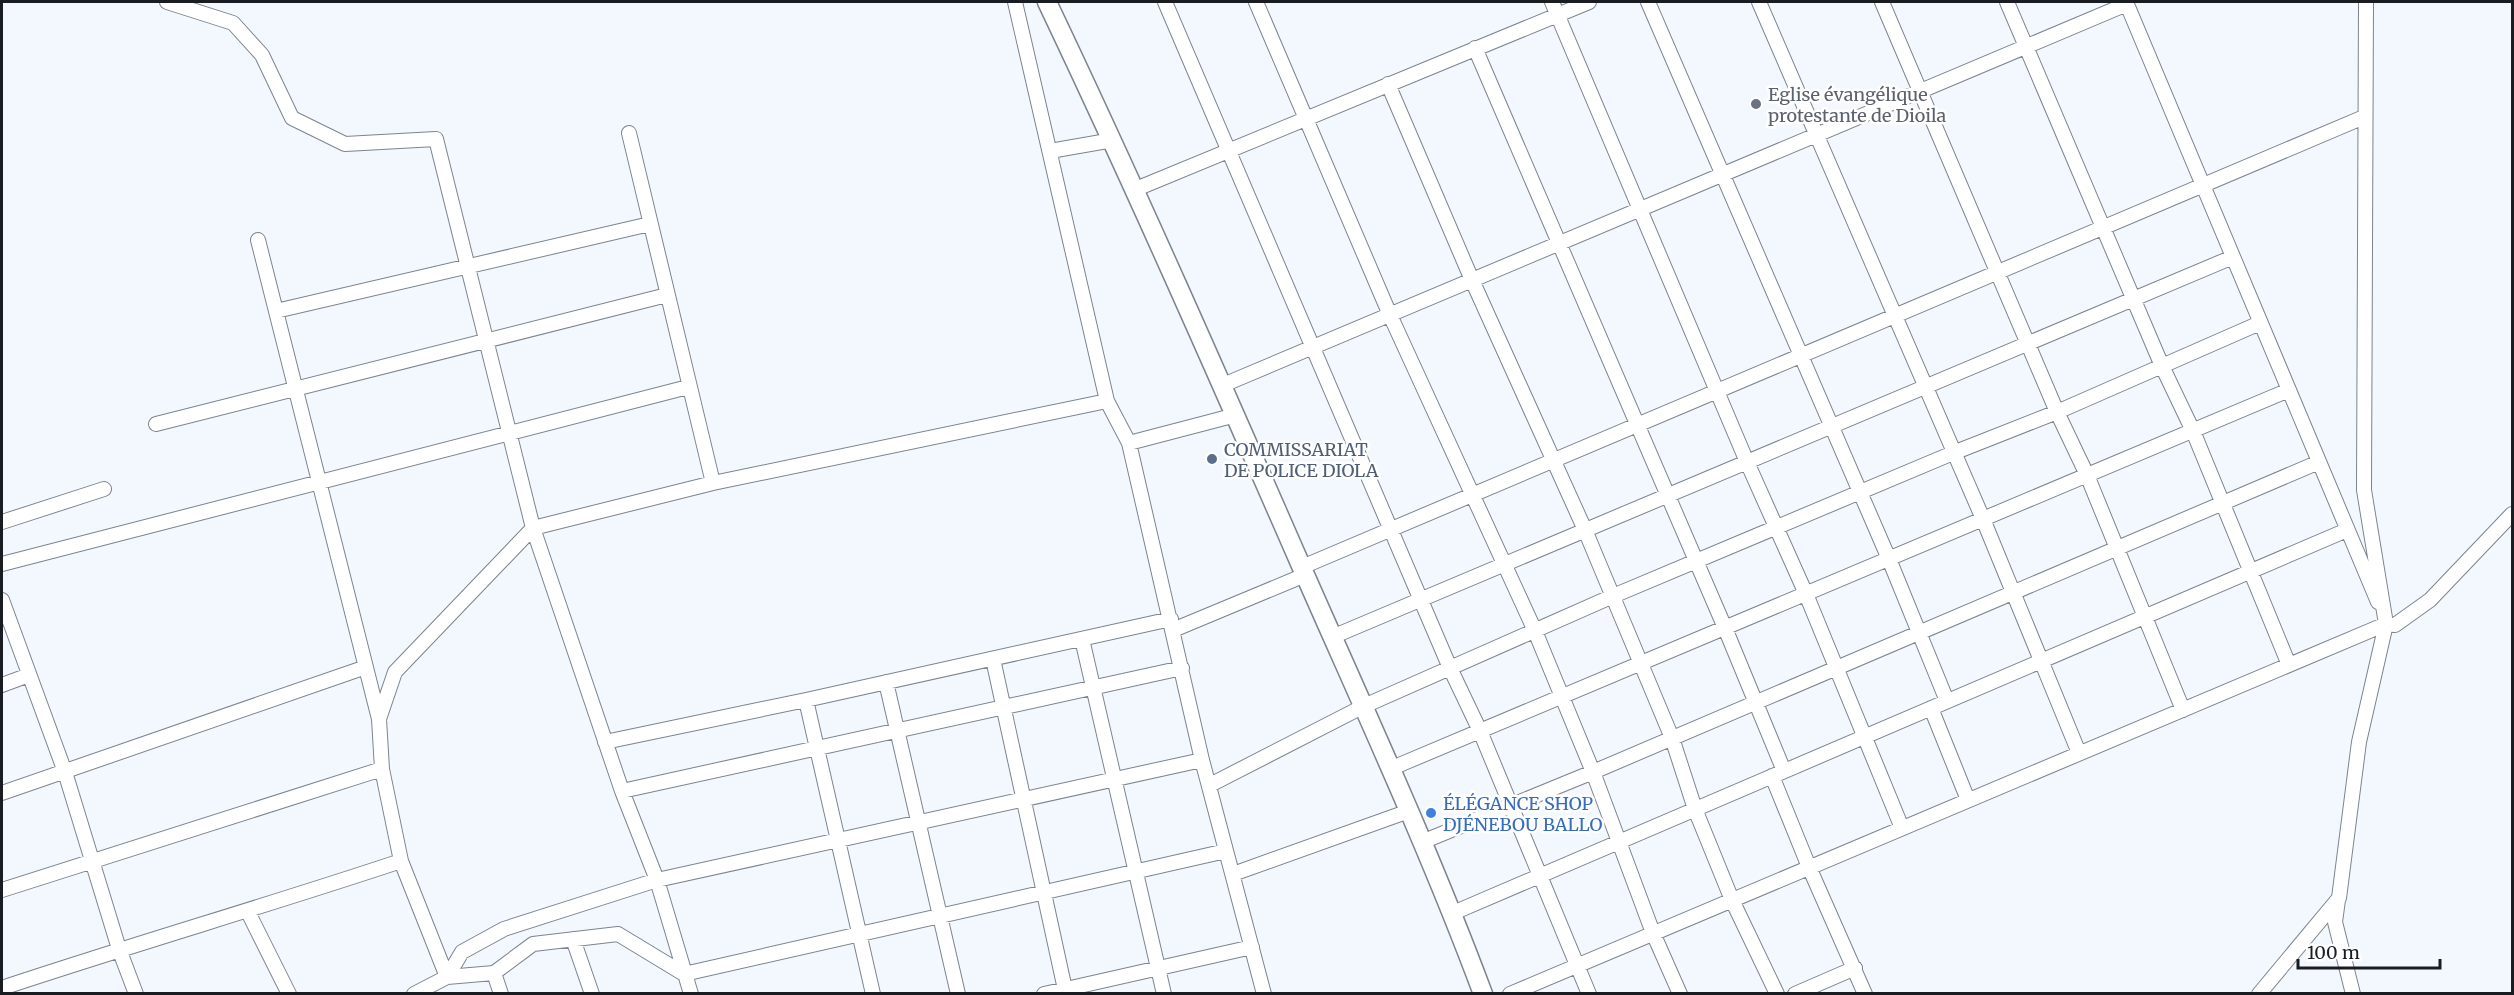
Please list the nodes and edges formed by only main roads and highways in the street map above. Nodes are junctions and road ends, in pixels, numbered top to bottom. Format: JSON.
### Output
{"nodes":[{"id":1,"x":1047,"y":2,"type":"edge"},
{"id":2,"x":1483,"y":993,"type":"edge"}],
"edges":[{"from":1,"to":2,"type":"main road"}]}
